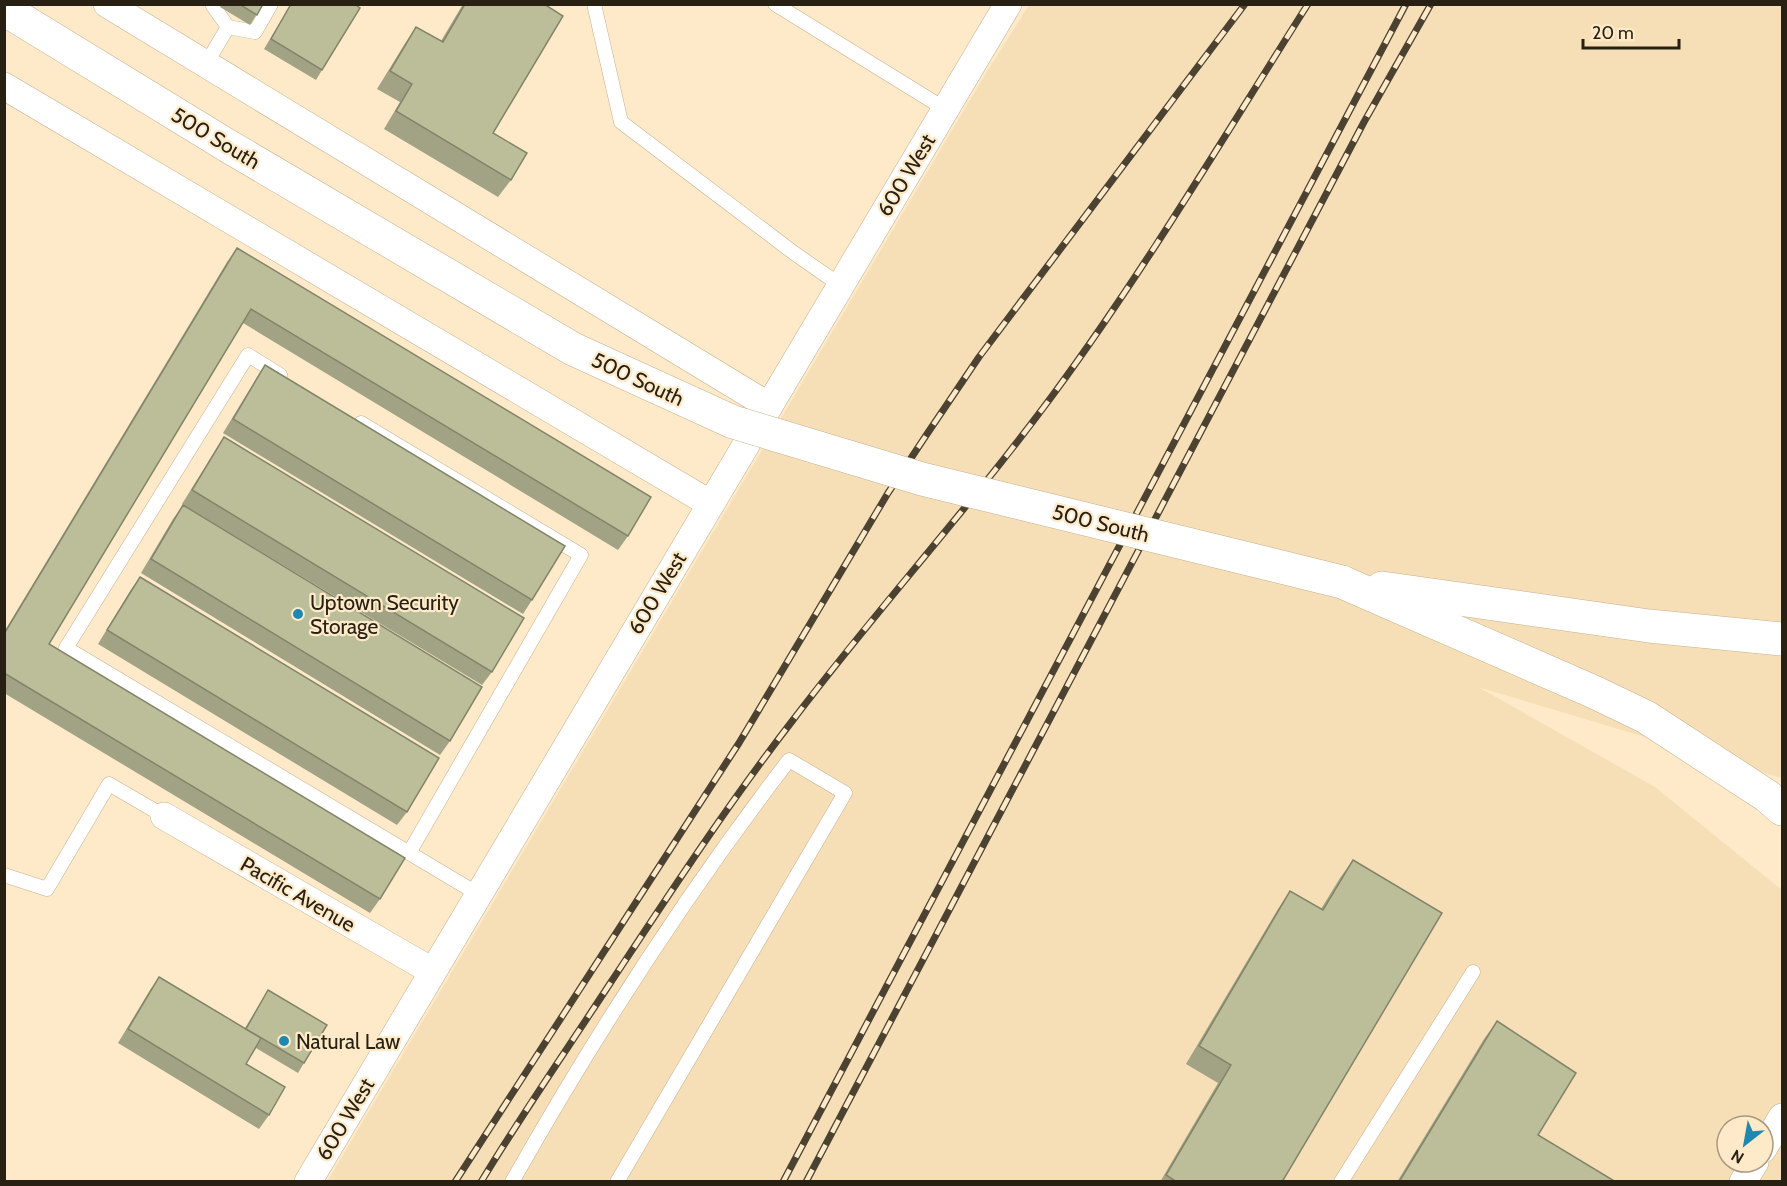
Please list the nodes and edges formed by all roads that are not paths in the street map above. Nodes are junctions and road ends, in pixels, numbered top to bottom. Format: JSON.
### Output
{"nodes":[{"id":1,"x":107,"y":4,"type":"edge"},
{"id":2,"x":214,"y":4,"type":"edge"},
{"id":3,"x":271,"y":4,"type":"edge"},
{"id":4,"x":594,"y":4,"type":"edge"},
{"id":5,"x":775,"y":4,"type":"edge"},
{"id":6,"x":1008,"y":4,"type":"edge"},
{"id":7,"x":4,"y":9,"type":"edge"},
{"id":8,"x":228,"y":27,"type":"junction"},
{"id":9,"x":206,"y":64,"type":"junction"},
{"id":10,"x":4,"y":86,"type":"edge"},
{"id":11,"x":945,"y":109,"type":"junction"},
{"id":12,"x":840,"y":285,"type":"junction"},
{"id":13,"x":288,"y":380,"type":"edge"},
{"id":14,"x":769,"y":406,"type":"junction"},
{"id":15,"x":349,"y":416,"type":"edge"},
{"id":16,"x":711,"y":504,"type":"junction"},
{"id":17,"x":1342,"y":582,"type":"junction"},
{"id":18,"x":1782,"y":639,"type":"edge"},
{"id":19,"x":1782,"y":809,"type":"edge"},
{"id":20,"x":164,"y":816,"type":"joint"},
{"id":21,"x":409,"y":853,"type":"junction"},
{"id":22,"x":4,"y":874,"type":"edge"},
{"id":23,"x":478,"y":894,"type":"junction"},
{"id":24,"x":432,"y":971,"type":"junction"},
{"id":25,"x":1473,"y":972,"type":"dead end"},
{"id":26,"x":308,"y":1182,"type":"edge"},
{"id":27,"x":512,"y":1182,"type":"edge"},
{"id":28,"x":617,"y":1182,"type":"edge"},
{"id":29,"x":1341,"y":1182,"type":"edge"}],
"edges":[{"from":1,"to":9,"type":"street","name":"500 South"},
{"from":2,"to":8,"type":"lane"},
{"from":3,"to":8,"type":"lane"},
{"from":4,"to":12,"type":"lane"},
{"from":5,"to":11,"type":"lane"},
{"from":6,"to":11,"type":"street","name":"600 West"},
{"from":7,"to":17,"type":"main road","name":"500 South","bridge":true},
{"from":8,"to":9,"type":"lane"},
{"from":9,"to":14,"type":"street","name":"500 South"},
{"from":10,"to":16,"type":"street"},
{"from":11,"to":12,"type":"street","name":"600 West"},
{"from":12,"to":14,"type":"street","name":"600 West"},
{"from":13,"to":21,"type":"lane"},
{"from":14,"to":16,"type":"street","name":"600 West"},
{"from":15,"to":21,"type":"lane"},
{"from":16,"to":23,"type":"street","name":"600 West"},
{"from":17,"to":18,"type":"main road"},
{"from":17,"to":19,"type":"main road"},
{"from":20,"to":22,"type":"lane"},
{"from":20,"to":24,"type":"street","name":"Pacific Avenue"},
{"from":21,"to":23,"type":"lane"},
{"from":23,"to":24,"type":"street","name":"600 West"},
{"from":24,"to":26,"type":"street","name":"600 West"},
{"from":25,"to":29,"type":"lane"},
{"from":27,"to":28,"type":"lane"}]}
